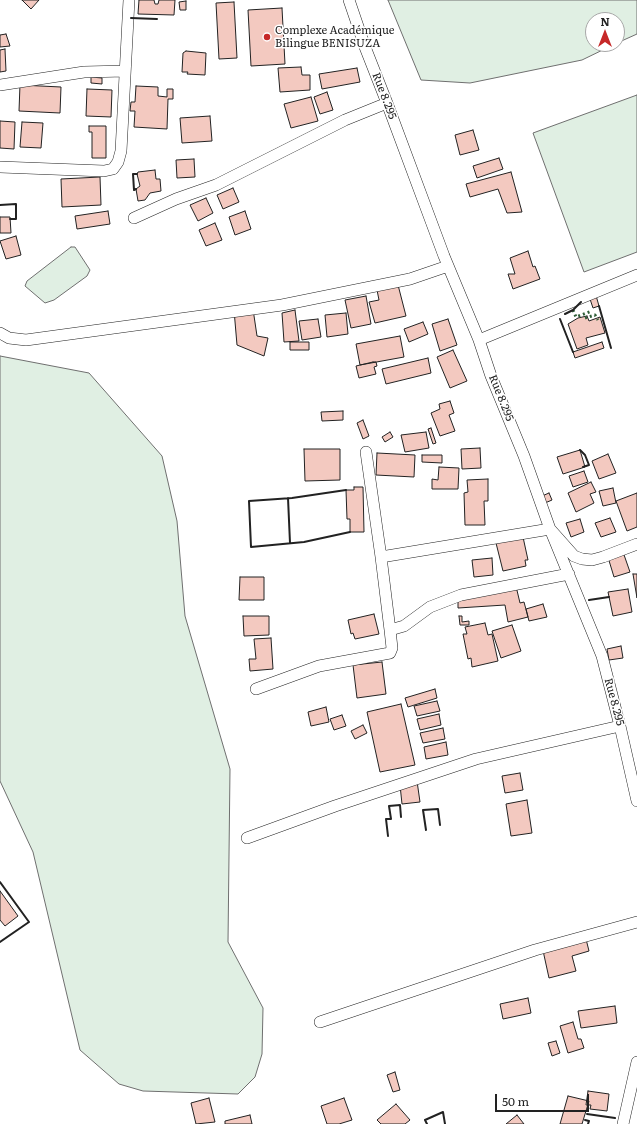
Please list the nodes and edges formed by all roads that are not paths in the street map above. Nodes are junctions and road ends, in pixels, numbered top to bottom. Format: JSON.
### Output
{"nodes":[{"id":1,"x":130,"y":0,"type":"edge"},
{"id":2,"x":349,"y":0,"type":"edge"},
{"id":3,"x":126,"y":70,"type":"junction"},
{"id":4,"x":0,"y":85,"type":"edge"},
{"id":5,"x":387,"y":103,"type":"junction"},
{"id":6,"x":0,"y":167,"type":"edge"},
{"id":7,"x":134,"y":218,"type":"dead end"},
{"id":8,"x":448,"y":266,"type":"junction"},
{"id":9,"x":637,"y":276,"type":"edge"},
{"id":10,"x":0,"y":333,"type":"edge"},
{"id":11,"x":479,"y":340,"type":"junction"},
{"id":12,"x":366,"y":452,"type":"dead end"},
{"id":13,"x":550,"y":530,"type":"junction"},
{"id":14,"x":637,"y":544,"type":"edge"},
{"id":15,"x":381,"y":557,"type":"junction"},
{"id":16,"x":569,"y":574,"type":"junction"},
{"id":17,"x":390,"y":630,"type":"junction"},
{"id":18,"x":256,"y":690,"type":"dead end"},
{"id":19,"x":620,"y":726,"type":"junction"},
{"id":20,"x":637,"y":801,"type":"edge"},
{"id":21,"x":247,"y":838,"type":"dead end"},
{"id":22,"x":637,"y":922,"type":"edge"},
{"id":23,"x":320,"y":1022,"type":"dead end"},
{"id":24,"x":637,"y":1062,"type":"edge"},
{"id":25,"x":623,"y":1124,"type":"edge"}],
"edges":[{"from":1,"to":3,"type":"street"},
{"from":2,"to":5,"type":"street","name":"Rue 8.295"},
{"from":3,"to":4,"type":"street"},
{"from":3,"to":6,"type":"street"},
{"from":5,"to":7,"type":"street"},
{"from":5,"to":8,"type":"street","name":"Rue 8.295"},
{"from":8,"to":10,"type":"street"},
{"from":8,"to":11,"type":"street","name":"Rue 8.295"},
{"from":9,"to":11,"type":"street"},
{"from":11,"to":13,"type":"street","name":"Rue 8.295"},
{"from":12,"to":15,"type":"street"},
{"from":13,"to":14,"type":"street"},
{"from":13,"to":15,"type":"street"},
{"from":13,"to":16,"type":"street","name":"Rue 8.295"},
{"from":15,"to":17,"type":"street"},
{"from":16,"to":17,"type":"street"},
{"from":16,"to":19,"type":"street","name":"Rue 8.295"},
{"from":17,"to":18,"type":"street"},
{"from":19,"to":20,"type":"street","name":"Rue 8.295"},
{"from":19,"to":21,"type":"street"},
{"from":22,"to":23,"type":"street"},
{"from":24,"to":25,"type":"street"}]}
